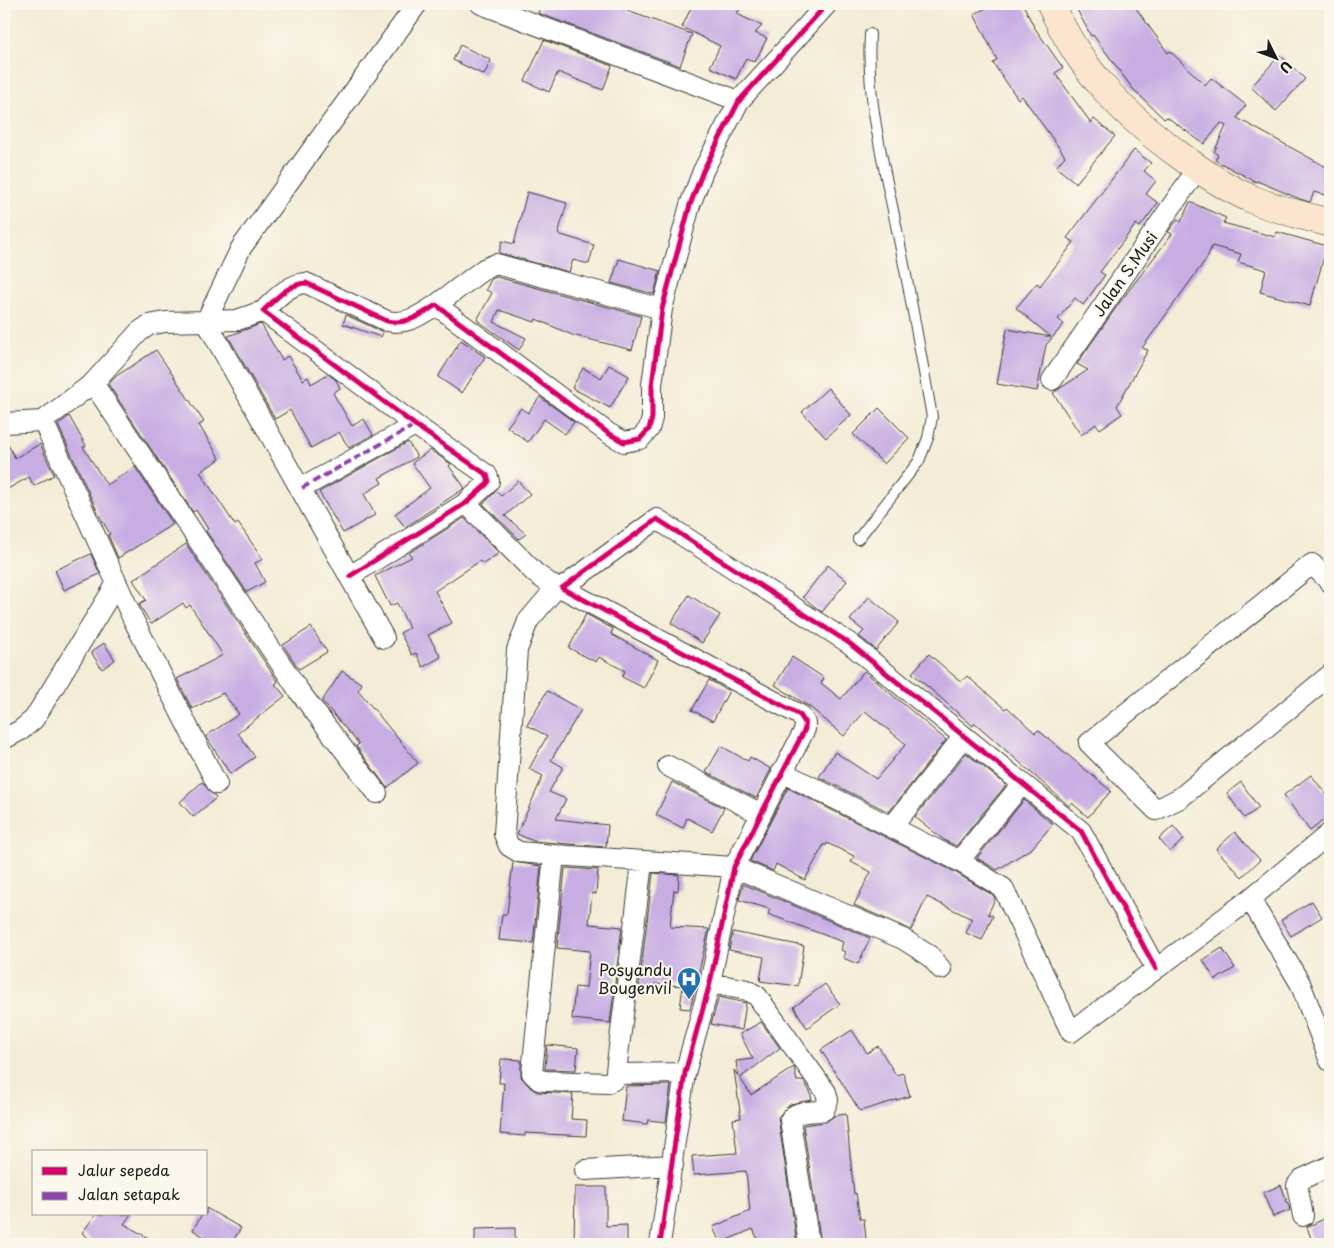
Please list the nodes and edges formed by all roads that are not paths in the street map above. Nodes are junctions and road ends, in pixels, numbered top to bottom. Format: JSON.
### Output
{"nodes":[{"id":1,"x":417,"y":4,"type":"edge"},
{"id":2,"x":481,"y":4,"type":"edge"},
{"id":3,"x":825,"y":4,"type":"edge"},
{"id":4,"x":1051,"y":4,"type":"edge"},
{"id":5,"x":870,"y":34,"type":"dead end"},
{"id":6,"x":739,"y":101,"type":"junction"},
{"id":7,"x":1198,"y":168,"type":"junction"},
{"id":8,"x":1330,"y":223,"type":"edge"},
{"id":9,"x":436,"y":305,"type":"junction"},
{"id":10,"x":662,"y":309,"type":"junction"},
{"id":11,"x":263,"y":311,"type":"junction"},
{"id":12,"x":206,"y":321,"type":"junction"},
{"id":13,"x":1052,"y":380,"type":"dead end"},
{"id":14,"x":93,"y":383,"type":"junction"},
{"id":15,"x":43,"y":422,"type":"junction"},
{"id":16,"x":4,"y":424,"type":"edge"},
{"id":17,"x":415,"y":425,"type":"junction"},
{"id":18,"x":302,"y":488,"type":"junction"},
{"id":19,"x":466,"y":502,"type":"junction"},
{"id":20,"x":858,"y":539,"type":"dead end"},
{"id":21,"x":350,"y":576,"type":"junction"},
{"id":22,"x":1330,"y":582,"type":"edge"},
{"id":23,"x":117,"y":583,"type":"junction"},
{"id":24,"x":559,"y":588,"type":"junction"},
{"id":25,"x":384,"y":638,"type":"dead end"},
{"id":26,"x":1330,"y":675,"type":"edge"},
{"id":27,"x":964,"y":736,"type":"junction"},
{"id":28,"x":4,"y":739,"type":"edge"},
{"id":29,"x":668,"y":766,"type":"dead end"},
{"id":30,"x":782,"y":772,"type":"junction"},
{"id":31,"x":217,"y":784,"type":"dead end"},
{"id":32,"x":1022,"y":784,"type":"junction"},
{"id":33,"x":378,"y":793,"type":"dead end"},
{"id":34,"x":761,"y":814,"type":"junction"},
{"id":35,"x":892,"y":827,"type":"junction"},
{"id":36,"x":1330,"y":833,"type":"edge"},
{"id":37,"x":554,"y":855,"type":"junction"},
{"id":38,"x":959,"y":861,"type":"junction"},
{"id":39,"x":642,"y":863,"type":"junction"},
{"id":40,"x":734,"y":867,"type":"junction"},
{"id":41,"x":1250,"y":899,"type":"junction"},
{"id":42,"x":1156,"y":968,"type":"junction"},
{"id":43,"x":940,"y":969,"type":"dead end"},
{"id":44,"x":710,"y":983,"type":"junction"},
{"id":45,"x":1330,"y":1061,"type":"edge"},
{"id":46,"x":685,"y":1072,"type":"junction"},
{"id":47,"x":616,"y":1074,"type":"junction"},
{"id":48,"x":673,"y":1165,"type":"junction"},
{"id":49,"x":1330,"y":1166,"type":"edge"},
{"id":50,"x":585,"y":1170,"type":"dead end"},
{"id":51,"x":1303,"y":1216,"type":"dead end"},
{"id":52,"x":660,"y":1244,"type":"edge"},
{"id":53,"x":809,"y":1244,"type":"edge"}],
"edges":[{"from":1,"to":12,"type":"street"},
{"from":2,"to":6,"type":"street"},
{"from":3,"to":6,"type":"street"},
{"from":4,"to":7,"type":"street"},
{"from":5,"to":20,"type":"lane"},
{"from":6,"to":10,"type":"street"},
{"from":7,"to":8,"type":"street"},
{"from":7,"to":13,"type":"street","name":"Jalan S.Musi"},
{"from":9,"to":10,"type":"street"},
{"from":9,"to":10,"type":"street"},
{"from":9,"to":11,"type":"street"},
{"from":11,"to":12,"type":"street"},
{"from":11,"to":17,"type":"street"},
{"from":12,"to":14,"type":"street"},
{"from":12,"to":18,"type":"street"},
{"from":14,"to":15,"type":"street"},
{"from":14,"to":33,"type":"street"},
{"from":15,"to":16,"type":"street"},
{"from":15,"to":23,"type":"street"},
{"from":17,"to":18,"type":"street"},
{"from":17,"to":19,"type":"street"},
{"from":18,"to":21,"type":"street"},
{"from":19,"to":21,"type":"street"},
{"from":19,"to":24,"type":"street"},
{"from":21,"to":25,"type":"street"},
{"from":22,"to":26,"type":"street"},
{"from":23,"to":28,"type":"street"},
{"from":23,"to":31,"type":"street"},
{"from":24,"to":27,"type":"street"},
{"from":24,"to":30,"type":"street"},
{"from":24,"to":37,"type":"street"},
{"from":27,"to":32,"type":"street"},
{"from":27,"to":35,"type":"street"},
{"from":29,"to":34,"type":"street"},
{"from":30,"to":34,"type":"street"},
{"from":30,"to":35,"type":"street"},
{"from":32,"to":38,"type":"street"},
{"from":32,"to":42,"type":"street"},
{"from":34,"to":40,"type":"street"},
{"from":35,"to":38,"type":"street"},
{"from":36,"to":41,"type":"street"},
{"from":37,"to":39,"type":"street"},
{"from":37,"to":47,"type":"street"},
{"from":38,"to":42,"type":"street"},
{"from":39,"to":40,"type":"street"},
{"from":39,"to":47,"type":"street"},
{"from":40,"to":43,"type":"street"},
{"from":40,"to":44,"type":"street"},
{"from":41,"to":42,"type":"street"},
{"from":41,"to":45,"type":"street"},
{"from":44,"to":46,"type":"street"},
{"from":44,"to":53,"type":"street"},
{"from":46,"to":47,"type":"street"},
{"from":46,"to":48,"type":"street"},
{"from":48,"to":50,"type":"street"},
{"from":48,"to":52,"type":"street"},
{"from":49,"to":51,"type":"street"}]}
